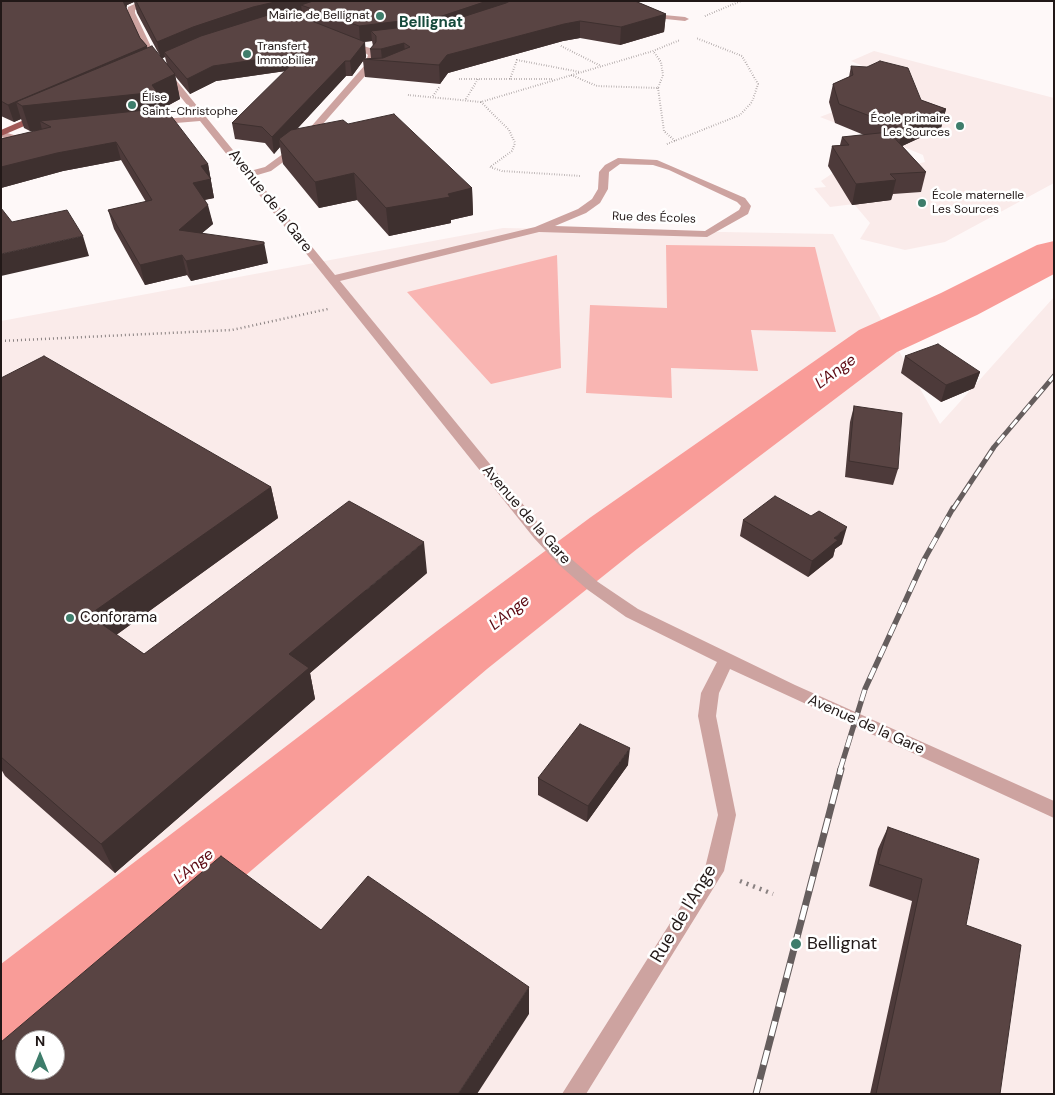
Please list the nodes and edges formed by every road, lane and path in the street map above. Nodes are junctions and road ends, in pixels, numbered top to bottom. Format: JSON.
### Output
{"nodes":[{"id":1,"x":147,"y":1,"type":"edge"},
{"id":2,"x":741,"y":1,"type":"edge"},
{"id":3,"x":636,"y":14,"type":"edge"},
{"id":4,"x":685,"y":19,"type":"junction"},
{"id":5,"x":690,"y":36,"type":"junction"},
{"id":6,"x":341,"y":40,"type":"edge"},
{"id":7,"x":378,"y":44,"type":"edge"},
{"id":8,"x":562,"y":46,"type":"edge"},
{"id":9,"x":358,"y":47,"type":"junction"},
{"id":10,"x":653,"y":51,"type":"junction"},
{"id":11,"x":602,"y":66,"type":"junction"},
{"id":12,"x":364,"y":72,"type":"junction"},
{"id":13,"x":375,"y":72,"type":"edge"},
{"id":14,"x":581,"y":72,"type":"junction"},
{"id":15,"x":570,"y":75,"type":"junction"},
{"id":16,"x":459,"y":79,"type":"dead end"},
{"id":17,"x":478,"y":79,"type":"junction"},
{"id":18,"x":510,"y":79,"type":"junction"},
{"id":19,"x":555,"y":79,"type":"junction"},
{"id":20,"x":440,"y":86,"type":"edge"},
{"id":21,"x":658,"y":88,"type":"junction"},
{"id":22,"x":408,"y":95,"type":"dead end"},
{"id":23,"x":432,"y":96,"type":"junction"},
{"id":24,"x":466,"y":99,"type":"junction"},
{"id":25,"x":481,"y":102,"type":"junction"},
{"id":26,"x":45,"y":114,"type":"edge"},
{"id":27,"x":203,"y":118,"type":"junction"},
{"id":28,"x":145,"y":124,"type":"edge"},
{"id":29,"x":1,"y":134,"type":"edge"},
{"id":30,"x":42,"y":135,"type":"edge"},
{"id":31,"x":675,"y":141,"type":"junction"},
{"id":32,"x":636,"y":160,"type":"junction"},
{"id":33,"x":248,"y":174,"type":"junction"},
{"id":34,"x":604,"y":178,"type":"junction"},
{"id":35,"x":539,"y":229,"type":"junction"},
{"id":36,"x":332,"y":279,"type":"junction"},
{"id":37,"x":353,"y":304,"type":"junction"},
{"id":38,"x":1,"y":341,"type":"edge"},
{"id":39,"x":727,"y":659,"type":"junction"},
{"id":40,"x":1054,"y":810,"type":"edge"},
{"id":41,"x":714,"y":871,"type":"junction"},
{"id":42,"x":773,"y":894,"type":"dead end"},
{"id":43,"x":572,"y":1094,"type":"edge"}],
"edges":[{"from":1,"to":27,"type":"street","name":"Avenue de la Gare"},
{"from":2,"to":4,"type":"path"},
{"from":3,"to":4,"type":"street"},
{"from":4,"to":5,"type":"path"},
{"from":5,"to":10,"type":"path"},
{"from":5,"to":31,"type":"path"},
{"from":6,"to":9,"type":"street"},
{"from":7,"to":9,"type":"street"},
{"from":8,"to":11,"type":"path"},
{"from":9,"to":12,"type":"street"},
{"from":10,"to":11,"type":"path"},
{"from":10,"to":21,"type":"path"},
{"from":11,"to":14,"type":"path"},
{"from":12,"to":13,"type":"street"},
{"from":12,"to":33,"type":"street"},
{"from":14,"to":15,"type":"path"},
{"from":14,"to":18,"type":"path"},
{"from":15,"to":19,"type":"path"},
{"from":15,"to":21,"type":"path"},
{"from":16,"to":17,"type":"path"},
{"from":17,"to":18,"type":"path"},
{"from":17,"to":24,"type":"path"},
{"from":18,"to":19,"type":"path"},
{"from":19,"to":25,"type":"path"},
{"from":20,"to":23,"type":"path"},
{"from":21,"to":31,"type":"path"},
{"from":22,"to":23,"type":"path"},
{"from":23,"to":24,"type":"path"},
{"from":24,"to":25,"type":"path"},
{"from":25,"to":34,"type":"path"},
{"from":26,"to":29,"type":"main road"},
{"from":27,"to":28,"type":"street"},
{"from":27,"to":33,"type":"street","name":"Avenue de la Gare"},
{"from":29,"to":30,"type":"street"},
{"from":31,"to":32,"type":"path"},
{"from":32,"to":34,"type":"street","name":"Rue des Écoles"},
{"from":32,"to":35,"type":"street","name":"Rue des Écoles"},
{"from":33,"to":36,"type":"street","name":"Avenue de la Gare"},
{"from":34,"to":35,"type":"street","name":"Rue des Écoles"},
{"from":35,"to":36,"type":"street","name":"Rue des Écoles"},
{"from":36,"to":37,"type":"street","name":"Avenue de la Gare"},
{"from":37,"to":38,"type":"path"},
{"from":37,"to":39,"type":"street","name":"Avenue de la Gare"},
{"from":39,"to":40,"type":"street","name":"Avenue de la Gare"},
{"from":39,"to":41,"type":"street","name":"Rue de l'Ange"},
{"from":41,"to":42,"type":"path"},
{"from":41,"to":43,"type":"street","name":"Rue de l'Ange"}]}
